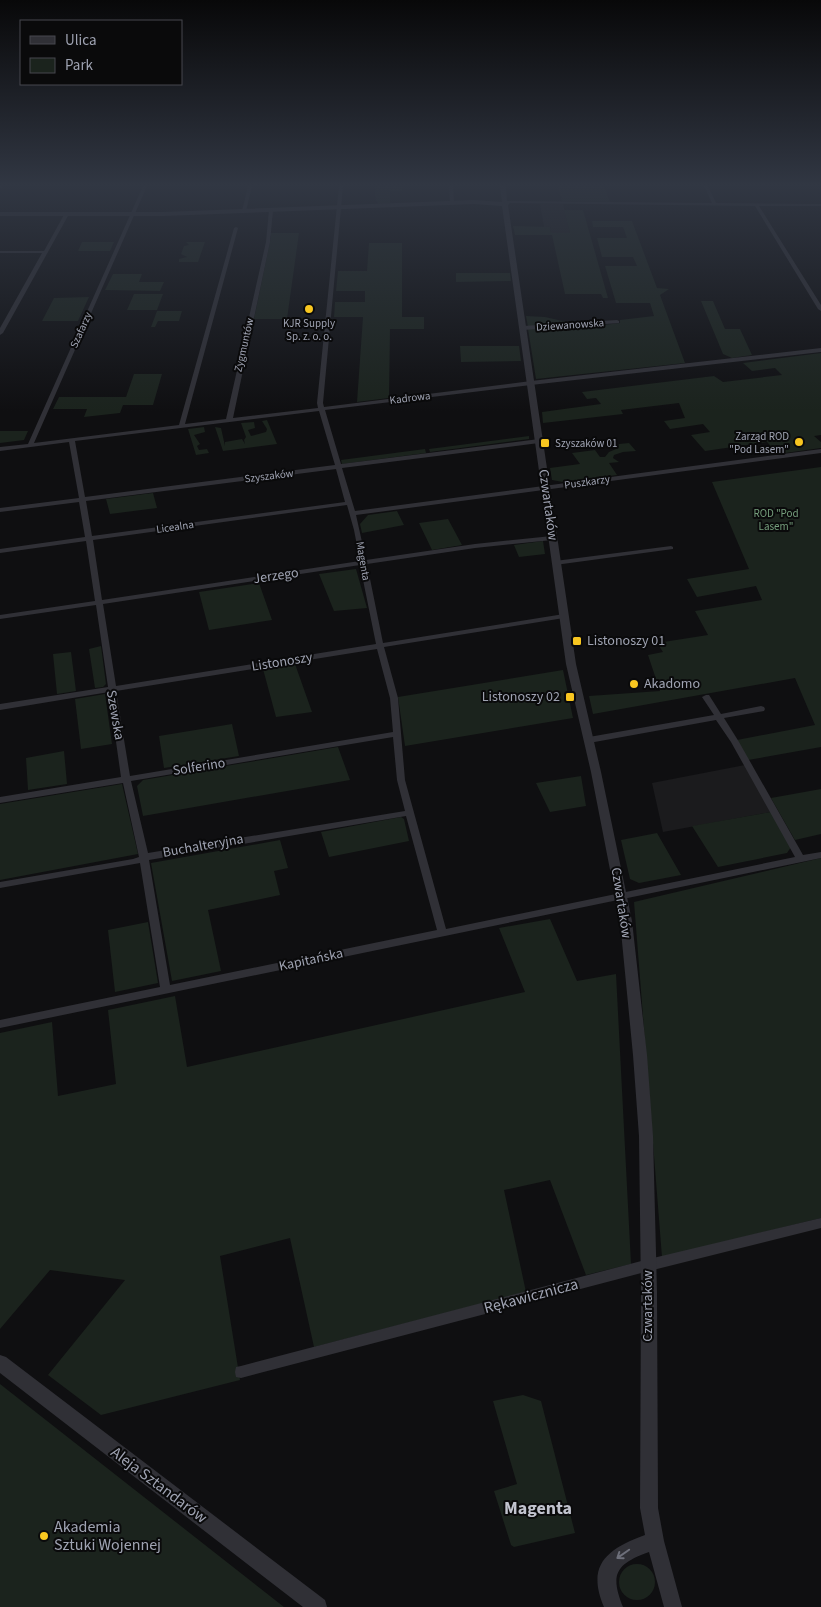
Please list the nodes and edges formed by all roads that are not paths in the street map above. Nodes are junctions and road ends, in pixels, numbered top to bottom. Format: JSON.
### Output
{"nodes":[{"id":1,"x":41,"y":261,"type":"edge"},
{"id":2,"x":112,"y":261,"type":"edge"},
{"id":3,"x":227,"y":261,"type":"edge"},
{"id":4,"x":264,"y":261,"type":"edge"},
{"id":5,"x":334,"y":261,"type":"edge"},
{"id":6,"x":513,"y":261,"type":"edge"},
{"id":7,"x":791,"y":261,"type":"edge"},
{"id":8,"x":821,"y":309,"type":"edge"},
{"id":9,"x":616,"y":322,"type":"dead end"},
{"id":10,"x":523,"y":328,"type":"junction"},
{"id":11,"x":0,"y":333,"type":"edge"},
{"id":12,"x":821,"y":350,"type":"edge"},
{"id":13,"x":531,"y":383,"type":"junction"},
{"id":14,"x":322,"y":408,"type":"junction"},
{"id":15,"x":229,"y":421,"type":"junction"},
{"id":16,"x":182,"y":426,"type":"junction"},
{"id":17,"x":72,"y":440,"type":"junction"},
{"id":18,"x":539,"y":441,"type":"junction"},
{"id":19,"x":30,"y":445,"type":"junction"},
{"id":20,"x":0,"y":449,"type":"edge"},
{"id":21,"x":821,"y":451,"type":"edge"},
{"id":22,"x":339,"y":467,"type":"junction"},
{"id":23,"x":545,"y":488,"type":"junction"},
{"id":24,"x":82,"y":499,"type":"junction"},
{"id":25,"x":349,"y":503,"type":"junction"},
{"id":26,"x":0,"y":510,"type":"edge"},
{"id":27,"x":352,"y":513,"type":"junction"},
{"id":28,"x":552,"y":538,"type":"junction"},
{"id":29,"x":89,"y":539,"type":"junction"},
{"id":30,"x":671,"y":548,"type":"dead end"},
{"id":31,"x":0,"y":551,"type":"edge"},
{"id":32,"x":363,"y":563,"type":"junction"},
{"id":33,"x":555,"y":563,"type":"junction"},
{"id":34,"x":99,"y":602,"type":"junction"},
{"id":35,"x":564,"y":616,"type":"junction"},
{"id":36,"x":0,"y":617,"type":"edge"},
{"id":37,"x":380,"y":646,"type":"junction"},
{"id":38,"x":111,"y":689,"type":"junction"},
{"id":39,"x":706,"y":697,"type":"dead end"},
{"id":40,"x":0,"y":707,"type":"edge"},
{"id":41,"x":761,"y":709,"type":"dead end"},
{"id":42,"x":719,"y":716,"type":"junction"},
{"id":43,"x":398,"y":734,"type":"junction"},
{"id":44,"x":588,"y":740,"type":"junction"},
{"id":45,"x":126,"y":779,"type":"junction"},
{"id":46,"x":0,"y":800,"type":"edge"},
{"id":47,"x":408,"y":813,"type":"junction"},
{"id":48,"x":821,"y":855,"type":"edge"},
{"id":49,"x":144,"y":858,"type":"junction"},
{"id":50,"x":801,"y":859,"type":"junction"},
{"id":51,"x":0,"y":885,"type":"edge"},
{"id":52,"x":622,"y":896,"type":"junction"},
{"id":53,"x":442,"y":932,"type":"junction"},
{"id":54,"x":166,"y":990,"type":"junction"},
{"id":55,"x":0,"y":1024,"type":"edge"},
{"id":56,"x":821,"y":1223,"type":"edge"},
{"id":57,"x":648,"y":1265,"type":"junction"},
{"id":58,"x":0,"y":1363,"type":"edge"},
{"id":59,"x":241,"y":1372,"type":"dead end"},
{"id":60,"x":655,"y":1541,"type":"junction"},
{"id":61,"x":318,"y":1607,"type":"edge"},
{"id":62,"x":614,"y":1607,"type":"edge"},
{"id":63,"x":673,"y":1607,"type":"edge"}],
"edges":[{"from":1,"to":11,"type":"street"},
{"from":2,"to":19,"type":"street","name":"Szafarzy"},
{"from":3,"to":16,"type":"street"},
{"from":4,"to":15,"type":"street","name":"Zygmuntów"},
{"from":5,"to":14,"type":"street","name":"Magenta"},
{"from":6,"to":10,"type":"street","name":"Czwartaków"},
{"from":7,"to":8,"type":"street"},
{"from":9,"to":10,"type":"street","name":"Dziewanowska"},
{"from":10,"to":13,"type":"street","name":"Czwartaków"},
{"from":12,"to":13,"type":"street","name":"Kadrowa"},
{"from":13,"to":14,"type":"street","name":"Kadrowa"},
{"from":13,"to":18,"type":"street","name":"Czwartaków"},
{"from":14,"to":15,"type":"street","name":"Kadrowa"},
{"from":14,"to":22,"type":"street","name":"Magenta"},
{"from":15,"to":16,"type":"street","name":"Kadrowa"},
{"from":16,"to":17,"type":"street","name":"Kadrowa"},
{"from":17,"to":19,"type":"street","name":"Kadrowa"},
{"from":17,"to":24,"type":"street","name":"Szewska"},
{"from":18,"to":22,"type":"street","name":"Szyszaków"},
{"from":18,"to":23,"type":"street","name":"Czwartaków"},
{"from":19,"to":20,"type":"street","name":"Kadrowa"},
{"from":21,"to":23,"type":"street","name":"Puszkarzy"},
{"from":22,"to":24,"type":"street","name":"Szyszaków"},
{"from":22,"to":25,"type":"street","name":"Magenta"},
{"from":23,"to":27,"type":"street","name":"Puszkarzy"},
{"from":23,"to":28,"type":"street","name":"Czwartaków"},
{"from":24,"to":26,"type":"street","name":"Szyszaków"},
{"from":24,"to":29,"type":"street","name":"Szewska"},
{"from":25,"to":27,"type":"street","name":"Magenta"},
{"from":25,"to":29,"type":"street","name":"Licealna"},
{"from":27,"to":32,"type":"street","name":"Magenta"},
{"from":28,"to":32,"type":"street","name":"Jerzego"},
{"from":28,"to":33,"type":"street","name":"Czwartaków"},
{"from":29,"to":31,"type":"street","name":"Licealna"},
{"from":29,"to":34,"type":"street","name":"Szewska"},
{"from":30,"to":33,"type":"street"},
{"from":32,"to":34,"type":"street","name":"Jerzego"},
{"from":32,"to":37,"type":"street","name":"Magenta"},
{"from":33,"to":35,"type":"street","name":"Czwartaków"},
{"from":34,"to":36,"type":"street","name":"Jerzego"},
{"from":34,"to":38,"type":"street","name":"Szewska"},
{"from":35,"to":37,"type":"street","name":"Listonoszy"},
{"from":35,"to":44,"type":"street","name":"Czwartaków"},
{"from":37,"to":38,"type":"street","name":"Listonoszy"},
{"from":37,"to":43,"type":"street","name":"Magenta"},
{"from":38,"to":40,"type":"street","name":"Listonoszy"},
{"from":38,"to":45,"type":"street","name":"Szewska"},
{"from":39,"to":42,"type":"street"},
{"from":41,"to":42,"type":"street"},
{"from":42,"to":44,"type":"street"},
{"from":42,"to":50,"type":"street"},
{"from":43,"to":45,"type":"street","name":"Solferino"},
{"from":43,"to":47,"type":"street","name":"Magenta"},
{"from":44,"to":52,"type":"street","name":"Czwartaków"},
{"from":45,"to":46,"type":"street","name":"Solferino"},
{"from":45,"to":49,"type":"street","name":"Szewska"},
{"from":47,"to":49,"type":"street","name":"Buchalteryjna"},
{"from":47,"to":53,"type":"street","name":"Magenta"},
{"from":48,"to":50,"type":"street","name":"Kapitańska"},
{"from":49,"to":51,"type":"street","name":"Buchalteryjna"},
{"from":49,"to":54,"type":"street","name":"Szewska"},
{"from":50,"to":52,"type":"street","name":"Kapitańska"},
{"from":52,"to":53,"type":"street","name":"Kapitańska"},
{"from":52,"to":57,"type":"street","name":"Czwartaków"},
{"from":53,"to":54,"type":"street","name":"Kapitańska"},
{"from":54,"to":55,"type":"street","name":"Kapitańska"},
{"from":56,"to":57,"type":"street","name":"Rękawicznicza"},
{"from":57,"to":59,"type":"street","name":"Rękawicznicza"},
{"from":57,"to":60,"type":"street","name":"Czwartaków"},
{"from":58,"to":61,"type":"street","name":"Aleja Sztandarów"},
{"from":60,"to":62,"type":"street","one_way":true},
{"from":60,"to":63,"type":"street","name":"Czwartaków"}]}
